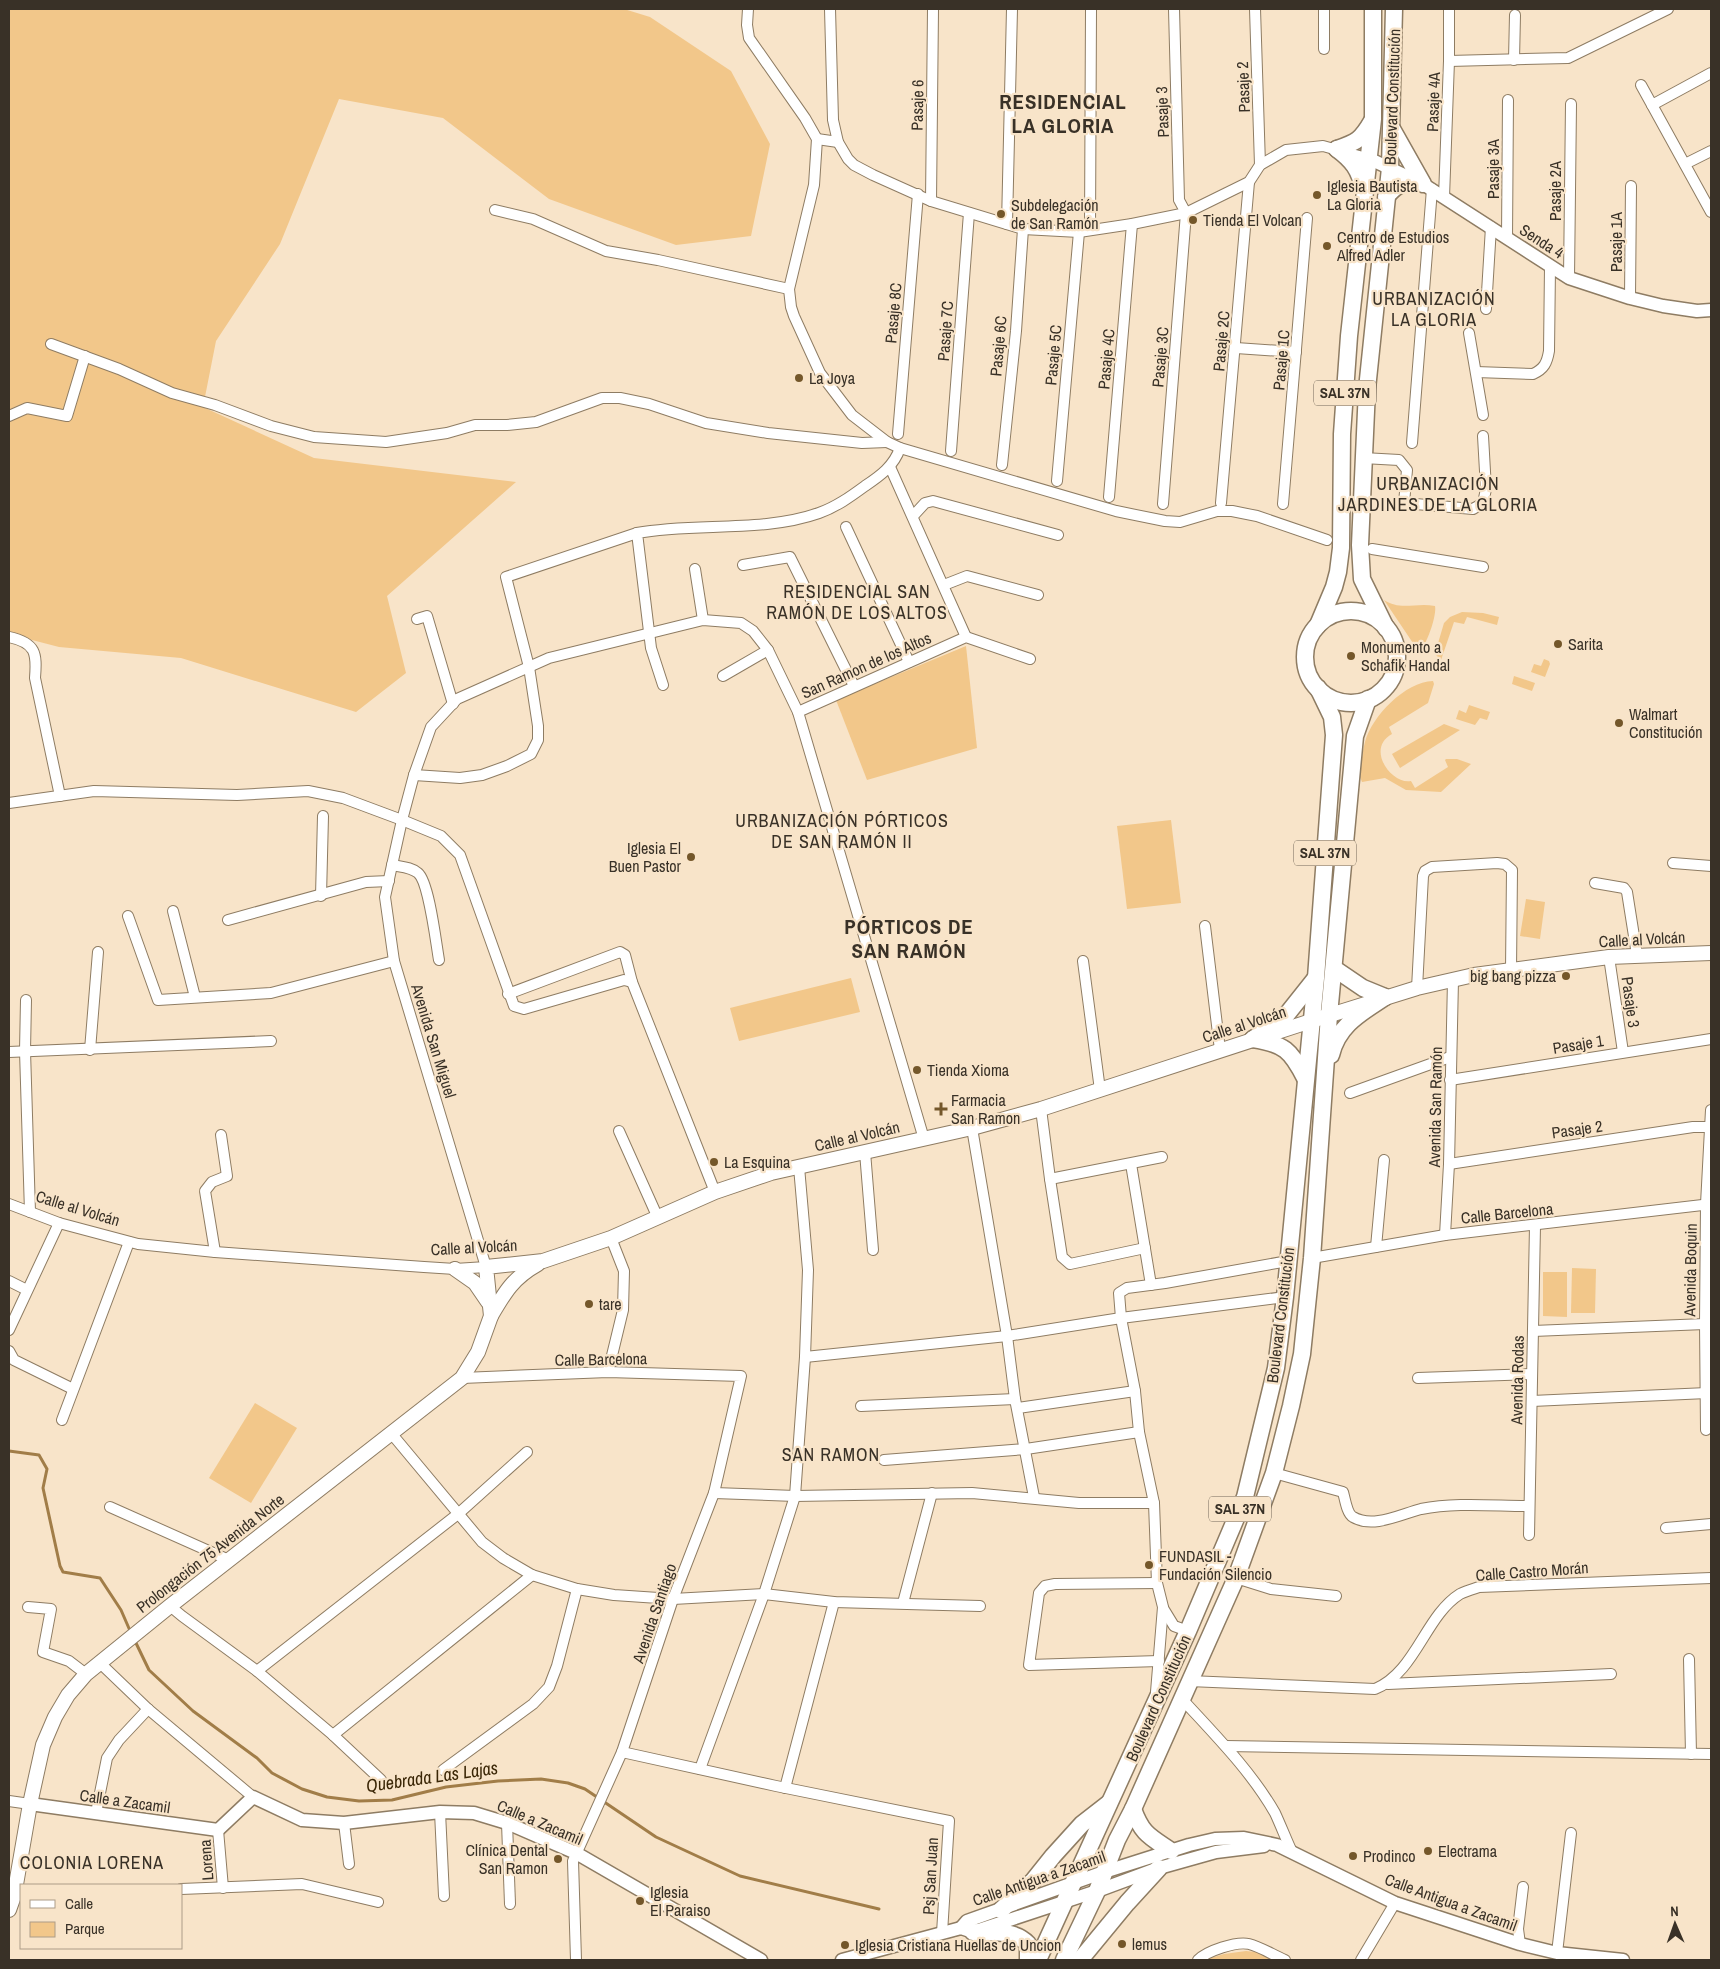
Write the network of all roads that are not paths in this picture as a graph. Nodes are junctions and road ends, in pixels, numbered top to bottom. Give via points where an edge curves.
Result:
1 (748, 9) edge
2 (830, 9) edge
3 (933, 9) edge
4 (1012, 9) edge
5 (1091, 9) edge
6 (1174, 9) edge
7 (1255, 9) edge
8 (1324, 9) edge
9 (1373, 9) edge
10 (1394, 9) edge
11 (1449, 9) edge
12 (1668, 9) edge
13 (1516, 15) dead end
14 (1324, 49) dead end
15 (1514, 60) junction
16 (1449, 61) junction
17 (1711, 73) edge
18 (1640, 85) dead end
19 (1508, 100) dead end
20 (1571, 104) dead end
21 (1652, 105) junction
22 (1373, 119) junction
23 (1392, 129) junction
24 (817, 139) junction
25 (838, 142) junction
26 (1337, 149) junction
27 (1711, 150) edge
28 (1370, 159) junction
29 (1685, 164) junction
30 (1260, 165) junction
31 (1390, 168) junction
32 (1249, 182) junction
33 (1424, 185) junction
34 (1631, 186) dead end
35 (918, 194) junction
36 (1364, 196) junction
37 (1444, 197) junction
38 (1386, 198) junction
39 (932, 201) junction
40 (495, 210) dead end
41 (1711, 212) edge
42 (969, 213) junction
43 (1186, 213) junction
44 (1308, 218) dead end
45 (1008, 224) junction
46 (1132, 224) junction
47 (1491, 227) junction
48 (1023, 229) junction
49 (1084, 230) junction
50 (1507, 238) junction
51 (1550, 267) junction
52 (1569, 278) junction
53 (789, 289) junction
54 (1630, 298) junction
55 (1486, 309) dead end
56 (1711, 310) edge
57 (1469, 333) dead end
58 (51, 344) dead end
59 (1236, 348) junction
60 (1296, 352) junction
61 (85, 356) junction
62 (1476, 372) junction
63 (1482, 414) dead end
64 (9, 416) edge
65 (898, 434) dead end
66 (1483, 436) dead end
67 (887, 442) junction
68 (1412, 443) dead end
69 (900, 448) junction
70 (951, 451) dead end
71 (1363, 458) junction
72 (1002, 465) dead end
73 (890, 467) junction
74 (1057, 481) dead end
75 (1109, 497) dead end
76 (1221, 503) dead end
77 (1163, 504) dead end
78 (1284, 504) dead end
79 (913, 516) junction
80 (846, 527) dead end
81 (637, 534) junction
82 (1058, 535) dead end
83 (1327, 540) dead end
84 (1372, 549) dead end
85 (743, 566) dead end
86 (1483, 567) dead end
87 (695, 569) dead end
88 (944, 586) junction
89 (1038, 594) dead end
90 (418, 619) dead end
91 (704, 620) junction
92 (1318, 625) junction
93 (1386, 628) junction
94 (649, 632) junction
95 (9, 637) edge
96 (966, 637) junction
97 (768, 650) junction
98 (1030, 659) dead end
99 (909, 662) junction
100 (529, 667) junction
101 (723, 676) dead end
102 (663, 685) dead end
103 (854, 686) junction
104 (1318, 688) junction
105 (1368, 699) junction
106 (453, 704) junction
107 (798, 712) junction
108 (414, 775) junction
109 (60, 796) junction
110 (9, 803) edge
111 (323, 816) dead end
112 (402, 820) junction
113 (1673, 863) dead end
114 (392, 865) junction
115 (1711, 866) edge
116 (389, 881) junction
117 (1595, 883) dead end
118 (321, 896) junction
119 (173, 911) dead end
120 (128, 916) dead end
121 (228, 920) dead end
122 (1205, 926) dead end
123 (98, 952) dead end
124 (1711, 952) edge
125 (1637, 955) junction
126 (1609, 957) junction
127 (439, 960) dead end
128 (1083, 961) dead end
129 (394, 962) junction
130 (1335, 969) junction
131 (1511, 970) junction
132 (1316, 978) junction
133 (1453, 980) junction
134 (632, 982) junction
135 (1417, 988) junction
136 (508, 994) junction
137 (195, 997) junction
138 (1385, 998) junction
139 (26, 1000) dead end
140 (1329, 1015) junction
141 (1311, 1021) junction
142 (1711, 1039) edge
143 (1253, 1040) junction
144 (271, 1041) dead end
145 (90, 1050) junction
146 (1220, 1050) junction
147 (25, 1051) junction
148 (9, 1052) edge
149 (1623, 1052) junction
150 (1450, 1057) junction
151 (1325, 1076) junction
152 (1305, 1078) junction
153 (1450, 1080) junction
154 (1100, 1090) junction
155 (1350, 1093) dead end
156 (1041, 1109) junction
157 (1711, 1110) edge
158 (972, 1128) junction
159 (619, 1131) dead end
160 (1710, 1132) edge
161 (221, 1135) dead end
162 (924, 1139) junction
163 (865, 1152) junction
164 (1162, 1157) dead end
165 (1384, 1160) dead end
166 (1130, 1164) junction
167 (1449, 1164) junction
168 (800, 1167) junction
169 (1050, 1178) junction
170 (715, 1192) junction
171 (9, 1204) edge
172 (1709, 1204) edge
173 (30, 1212) junction
174 (658, 1218) junction
175 (59, 1223) junction
176 (1535, 1226) junction
177 (1445, 1235) junction
178 (611, 1238) junction
179 (129, 1242) junction
180 (1376, 1247) junction
181 (1145, 1248) junction
182 (872, 1250) dead end
183 (215, 1252) junction
184 (1312, 1258) junction
185 (543, 1261) junction
186 (1288, 1261) junction
187 (486, 1267) junction
188 (455, 1269) junction
189 (9, 1281) edge
190 (1151, 1285) junction
191 (27, 1290) junction
192 (1285, 1298) junction
193 (490, 1310) junction
194 (1121, 1318) junction
195 (1705, 1324) junction
196 (9, 1330) edge
197 (1533, 1332) junction
198 (1007, 1336) junction
199 (9, 1351) edge
200 (805, 1357) junction
201 (608, 1372) junction
202 (1532, 1374) junction
203 (741, 1376) joint
204 (462, 1378) junction
205 (1418, 1378) dead end
206 (74, 1389) junction
207 (1136, 1392) junction
208 (1707, 1393) junction
209 (1532, 1401) junction
210 (1017, 1403) junction
211 (861, 1406) dead end
212 (62, 1420) dead end
213 (1706, 1430) dead end
214 (1139, 1432) junction
215 (391, 1433) junction
216 (1026, 1449) junction
217 (527, 1452) dead end
218 (884, 1460) dead end
219 (1274, 1473) junction
220 (714, 1492) junction
221 (932, 1493) junction
222 (795, 1496) junction
223 (1034, 1497) junction
224 (1154, 1503) junction
225 (1530, 1506) junction
226 (110, 1507) dead end
227 (458, 1514) junction
228 (1711, 1524) edge
229 (1666, 1528) dead end
230 (1529, 1535) dead end
231 (229, 1560) junction
232 (532, 1575) junction
233 (1236, 1578) junction
234 (1711, 1578) edge
235 (1157, 1583) junction
236 (578, 1589) junction
237 (764, 1594) junction
238 (1336, 1596) dead end
239 (673, 1599) junction
240 (834, 1602) junction
241 (903, 1603) junction
242 (170, 1606) junction
243 (980, 1606) dead end
244 (28, 1607) dead end
245 (1163, 1608) junction
246 (1188, 1631) junction
247 (1689, 1659) dead end
248 (1159, 1661) junction
249 (100, 1662) junction
250 (257, 1672) junction
251 (86, 1674) junction
252 (1611, 1674) dead end
253 (1189, 1681) junction
254 (1388, 1684) junction
255 (1182, 1700) junction
256 (1156, 1701) junction
257 (148, 1709) junction
258 (333, 1735) junction
259 (1226, 1746) junction
260 (622, 1752) junction
261 (1692, 1754) junction
262 (1711, 1754) edge
263 (443, 1770) dead end
264 (700, 1770) junction
265 (381, 1780) dead end
266 (785, 1788) junction
267 (253, 1797) junction
268 (1113, 1800) junction
269 (9, 1801) edge
270 (30, 1804) junction
271 (1133, 1809) junction
272 (440, 1812) junction
273 (96, 1813) junction
274 (344, 1823) junction
275 (507, 1823) junction
276 (218, 1830) junction
277 (1571, 1833) dead end
278 (1277, 1845) junction
279 (1171, 1851) junction
280 (1292, 1852) junction
281 (576, 1854) junction
282 (348, 1864) dead end
283 (1159, 1868) junction
284 (1104, 1872) junction
285 (1072, 1883) junction
286 (1523, 1887) dead end
287 (223, 1888) junction
288 (182, 1889) edge
289 (1098, 1891) junction
290 (444, 1896) dead end
291 (378, 1902) dead end
292 (1065, 1902) junction
293 (1395, 1903) junction
294 (510, 1904) dead end
295 (9, 1910) edge
296 (1001, 1910) junction
297 (967, 1930) junction
298 (1103, 1932) junction
299 (942, 1933) junction
300 (1520, 1944) junction
301 (1557, 1953) junction
302 (576, 1958) edge
303 (760, 1960) edge
304 (842, 1960) edge
305 (1028, 1960) edge
306 (1038, 1960) edge
307 (1064, 1960) edge
308 (1080, 1960) edge
309 (1091, 1960) edge
310 (1198, 1960) edge
311 (1285, 1960) edge
312 (1361, 1960) edge
313 (1623, 1960) edge

1 - 24 street via 749,38
2 - 25 street via 833,120
3 - 39 street, Pasaje 6
4 - 45 street
5 - 49 street, Pasaje 5C
6 - 43 street, Pasaje 3 via 1179,200
7 - 30 street, Pasaje 2
8 - 14 street
9 - 22 highway, Boulevard Constitución / SAL 37N
10 - 23 highway, Boulevard Constitución / SAL 37N
11 - 16 street, Pasaje 4A
12 - 15 street via 1568,58
13 - 15 street
15 - 16 street
16 - 37 street, Pasaje 4A
17 - 21 street
18 - 21 street
19 - 50 street, Pasaje 3A
20 - 52 street, Pasaje 2A
21 - 29 street
22 - 26 highway via 1363,138
22 - 28 highway, Boulevard Constitución / SAL 37N
23 - 31 highway, Boulevard Constitución / SAL 37N
23 - 33 highway
24 - 25 street
24 - 53 street via 814,185
25 - 35 street via 854,165
26 - 28 street
26 - 30 street via 1322,146 1286,150
26 - 36 highway via 1357,168
27 - 29 street
28 - 31 street, Senda 4
28 - 36 highway, Boulevard Constitución / SAL 37N
29 - 41 street
30 - 32 street
31 - 33 street, Senda 4
31 - 38 highway, Boulevard Constitución / SAL 37N
32 - 43 street
32 - 59 street, Pasaje 2C
33 - 37 street, Senda 4
33 - 38 highway via 1406,182 1394,188
33 - 68 street
34 - 54 street, Pasaje 1A
35 - 39 street
35 - 65 street, Pasaje 8C
36 - 92 highway, Boulevard Constitución / SAL 37N via 1342,434 1341,548 1334,588
37 - 47 street, Senda 4
38 - 71 highway, Boulevard Constitución / SAL 37N
39 - 42 street
40 - 53 street via 534,219 606,251
42 - 45 street
42 - 70 street, Pasaje 7C
43 - 46 street
43 - 77 street, Pasaje 3C
44 - 60 street, Pasaje 1C
45 - 48 street
46 - 49 street
46 - 75 street, Pasaje 4C
47 - 50 street, Senda 4
47 - 55 street
48 - 49 street
48 - 72 street, Pasaje 6C
49 - 74 street, Pasaje 5C
50 - 51 street, Senda 4
51 - 52 street, Senda 4
51 - 62 street via 1546,363 1533,374
52 - 54 street, Senda 4
53 - 67 street via 794,316 820,373 852,415
54 - 56 street, Senda 4 via 1697,311
57 - 62 street
58 - 61 street
59 - 60 street
59 - 76 street, Pasaje 2C
60 - 78 street, Pasaje 1C
61 - 64 street via 68,416 27,408
61 - 67 street via 172,393 314,437 386,442 475,424 536,422 602,398 620,398 706,423 853,442
62 - 63 street
66 - 71 street via 1486,489 1483,503 1473,509 1404,503 1407,470 1399,460
67 - 69 street
69 - 73 street
69 - 83 street via 1116,511 1180,522 1217,511 1232,511 1257,516
71 - 93 highway, Boulevard Constitución / SAL 37N via 1362,579
73 - 79 street
73 - 81 street via 841,502 809,516
79 - 82 street via 925,503 933,501
79 - 88 street
80 - 99 street
81 - 94 street
81 - 100 street via 506,577
84 - 86 street
85 - 103 street via 790,557
87 - 91 street
88 - 89 street via 967,576
88 - 96 street
90 - 106 street via 427,616
91 - 94 street, Avenida San Miguel
91 - 97 street, Avenida San Miguel via 741,623 753,631
92 - 93 highway via 1330,616 1350,611 1370,615
92 - 104 highway, SAL 37N via 1308,642 1305,657 1310,676
93 - 105 highway, SAL 37N via 1395,646 1395,669 1384,688
94 - 100 street, Avenida San Miguel via 550,658
94 - 102 street
95 - 109 street via 23,640 34,650 35,678
96 - 98 street
96 - 99 street, San Ramon de los Altos
97 - 101 street
97 - 107 street, Avenida San Miguel
99 - 103 street, San Ramon de los Altos
100 - 106 street, Avenida San Miguel
100 - 108 street via 538,726 538,740 531,754 507,766 460,778
103 - 107 street, San Ramon de los Altos
104 - 105 highway via 1341,701
104 - 132 highway, Boulevard Constitución / SAL 37N via 1332,717 1334,735
105 - 130 highway, Boulevard Constitución / SAL 37N via 1355,736
106 - 108 street, Avenida San Miguel via 431,727
107 - 162 street, Avenida San Miguel
108 - 112 street, Avenida San Miguel
109 - 110 street
109 - 112 street via 94,791 237,795 308,791 343,798
111 - 118 street
112 - 114 street, Avenida San Miguel
112 - 136 street via 441,836 460,855
113 - 115 street
114 - 116 street, Avenida San Miguel
114 - 127 street via 420,874 426,886
116 - 118 street via 366,882
116 - 129 street, Avenida San Miguel via 385,897
117 - 125 street via 1624,888
118 - 121 street
119 - 137 street
120 - 137 street via 158,1000
122 - 146 street
123 - 145 street
124 - 125 main road, Calle al Volcán
125 - 126 main road, Calle al Volcán
126 - 131 main road, Calle al Volcán
126 - 149 street, Pasaje 3
128 - 154 street
129 - 137 street via 271,993
129 - 187 street, Avenida San Miguel
130 - 138 highway
130 - 140 highway, Boulevard Constitución / SAL 37N
131 - 133 main road, Calle al Volcán
131 - 135 street via 1512,870 1497,863 1432,867 1423,876
132 - 141 highway, Boulevard Constitución / SAL 37N
132 - 143 highway via 1284,1018
133 - 135 main road, Calle al Volcán
133 - 150 street, Avenida San Ramón
134 - 136 street via 624,980 524,1009 514,1006
134 - 136 street via 625,955 620,952
134 - 170 street
135 - 138 main road, Calle al Volcán
138 - 140 main road, Calle al Volcán
138 - 151 highway via 1352,1019 1340,1032
139 - 147 street
140 - 141 main road, Calle al Volcán
140 - 151 highway, Boulevard Constitución / SAL 37N
141 - 143 main road, Calle al Volcán
141 - 152 highway, Boulevard Constitución / SAL 37N
142 - 149 street, Pasaje 1
143 - 146 main road, Calle al Volcán
143 - 152 highway via 1273,1042 1285,1049 1296,1060
144 - 145 street
145 - 147 street
146 - 154 main road, Calle al Volcán
147 - 148 street
147 - 173 street
149 - 153 street, Pasaje 1
150 - 153 street, Avenida San Ramón
150 - 155 street
151 - 184 highway, Boulevard Constitución / SAL 37N
152 - 186 highway, Boulevard Constitución / SAL 37N
153 - 167 street, Avenida San Ramón
154 - 156 main road, Calle al Volcán
156 - 158 main road, Calle al Volcán
156 - 169 street
157 - 160 street, Avenida Boquin
158 - 162 main road, Calle al Volcán
158 - 198 street
159 - 174 street
160 - 167 street, Pasaje 2 via 1693,1127
160 - 172 street, Avenida Boquin
161 - 183 street via 227,1176 212,1182 205,1191
162 - 163 main road, Calle al Volcán
163 - 168 main road, Calle al Volcán
163 - 182 street
164 - 166 street
165 - 180 street
166 - 169 street
166 - 181 street
167 - 177 street, Avenida San Ramón
168 - 170 main road, Calle al Volcán
168 - 200 street via 808,1270
169 - 181 street via 1065,1262 1070,1264
170 - 174 main road, Calle al Volcán
171 - 173 street, Calle al Volcán
172 - 176 street, Calle Barcelona
172 - 195 street, Avenida Boquin
173 - 175 street, Calle al Volcán
174 - 178 main road, Calle al Volcán
175 - 179 street, Calle al Volcán
175 - 191 street
176 - 177 street, Calle Barcelona
176 - 197 street, Avenida Rodas
177 - 180 street, Calle Barcelona
178 - 185 main road, Calle al Volcán
178 - 201 street via 624,1271 623,1310
179 - 183 street, Calle al Volcán
179 - 206 street
180 - 184 street, Calle Barcelona
181 - 190 street
183 - 188 street, Calle al Volcán
184 - 219 highway, Boulevard Constitución / SAL 37N via 1302,1354
185 - 187 main road, Calle al Volcán
185 - 193 main road via 514,1280
186 - 190 street
186 - 192 highway, Boulevard Constitución / SAL 37N
187 - 188 street, Calle al Volcán
187 - 193 main road, Prolongación 75 Avenida Norte
188 - 193 main road via 475,1283
189 - 191 street
190 - 194 street via 1120,1290
191 - 196 street
192 - 194 street
192 - 246 highway, Boulevard Constitución / SAL 37N via 1276,1368 1245,1497
193 - 204 main road, Prolongación 75 Avenida Norte via 478,1352
194 - 198 street
194 - 207 street
195 - 197 street
195 - 208 street, Avenida Boquin
197 - 202 street, Avenida Rodas
198 - 200 street
198 - 210 street
199 - 206 street via 14,1360
200 - 222 street
201 - 203 street, Calle Barcelona
201 - 204 street, Calle Barcelona
202 - 205 street
202 - 209 street, Avenida Rodas
203 - 220 street, Avenida Santiago
204 - 215 main road, Prolongación 75 Avenida Norte
206 - 212 street
207 - 210 street
207 - 214 street
208 - 209 street
208 - 213 street, Avenida Boquin
209 - 225 street, Avenida Rodas
210 - 211 street
210 - 216 street
214 - 216 street
214 - 224 street
215 - 227 street
215 - 231 main road, Prolongación 75 Avenida Norte
216 - 218 street
216 - 223 street
217 - 227 street
219 - 225 street via 1343,1492 1349,1514 1365,1521 1439,1506
219 - 233 highway, Boulevard Constitución / SAL 37N
220 - 222 street
220 - 239 street, Avenida Santiago
221 - 222 street
221 - 223 street
221 - 241 street
222 - 237 street
223 - 224 street via 1079,1503
224 - 235 street
225 - 230 street, Avenida Rodas
226 - 231 street
227 - 232 street via 482,1542
227 - 250 street
228 - 229 street
231 - 242 main road, Prolongación 75 Avenida Norte
232 - 236 street
232 - 258 street
233 - 238 street via 1270,1589
233 - 253 highway, Boulevard Constitución / SAL 37N
234 - 254 street, Calle Castro Morán via 1479,1587 1460,1594 1444,1610 1401,1671
235 - 245 street
235 - 248 street via 1045,1586 1039,1593 1030,1665
236 - 239 street
236 - 263 street via 549,1687 533,1704
237 - 239 street
237 - 240 street
237 - 264 street
239 - 260 street, Avenida Santiago
240 - 241 street
240 - 266 street
241 - 243 street
242 - 249 main road, Prolongación 75 Avenida Norte
242 - 250 street
244 - 251 street via 51,1609 43,1652 68,1661
245 - 246 street via 1174,1626
245 - 248 street
246 - 256 highway, Boulevard Constitución / SAL 37N
247 - 261 street
248 - 256 street
249 - 251 main road, Prolongación 75 Avenida Norte
249 - 257 street
250 - 258 street
251 - 270 main road, Prolongación 75 Avenida Norte via 55,1716 43,1745
252 - 254 street
253 - 254 street via 1354,1689 1375,1689
253 - 255 highway, Boulevard Constitución / SAL 37N
255 - 259 street
255 - 271 highway, Boulevard Constitución / SAL 37N
256 - 268 highway, Boulevard Constitución / SAL 37N
257 - 267 street
257 - 273 street via 119,1740 108,1758
258 - 265 street
259 - 261 street
259 - 280 street via 1275,1814
260 - 264 street
260 - 281 street, Avenida Santiago
261 - 262 street
264 - 266 street
266 - 299 street, Psj San Juan via 949,1821
267 - 274 street, Calle a Zacamil via 302,1820
267 - 276 street
268 - 285 highway, Boulevard Constitución / SAL 37N
268 - 296 highway via 1082,1824 1033,1881
269 - 270 street
270 - 273 street, Calle a Zacamil
270 - 295 main road, Prolongación 75 Avenida Norte
271 - 279 highway via 1146,1834
271 - 284 highway, Boulevard Constitución / SAL 37N
272 - 274 street, Calle a Zacamil
272 - 275 street, Calle a Zacamil via 474,1813
272 - 290 street
273 - 276 street, Calle a Zacamil
274 - 282 street
275 - 281 street, Calle a Zacamil
275 - 294 street
276 - 287 street, Lorena
277 - 301 street
278 - 279 street, Calle Antigua a Zacamil via 1244,1838 1215,1838
278 - 280 street, Calle Antigua a Zacamil
278 - 283 street, Calle Antigua a Zacamil via 1216,1852
279 - 284 street, Calle Antigua a Zacamil
280 - 293 street, Calle Antigua a Zacamil
281 - 302 street, Avenida Santiago via 573,1861
281 - 303 street, Calle a Zacamil
283 - 289 street, Calle Antigua a Zacamil
283 - 298 highway
284 - 285 street, Calle Antigua a Zacamil
284 - 289 highway, Boulevard Constitución
285 - 292 highway, Boulevard Constitución / SAL 37N
285 - 296 street, Calle Antigua a Zacamil
286 - 300 street via 1518,1929
287 - 288 street
287 - 291 street via 302,1884
289 - 292 street, Calle Antigua a Zacamil
289 - 307 highway, Boulevard Constitución
292 - 297 street, Calle Antigua a Zacamil
292 - 306 highway, Boulevard Constitución / SAL 37N
293 - 300 street, Calle Antigua a Zacamil
293 - 312 street
296 - 297 street, Calle Antigua a Zacamil via 966,1921
297 - 299 street, Calle Antigua a Zacamil
297 - 305 highway via 1022,1937 1028,1944
298 - 308 highway
298 - 309 street
299 - 304 street, Calle Antigua a Zacamil
300 - 301 street, Calle Antigua a Zacamil
301 - 313 street, Calle Antigua a Zacamil
310 - 311 street via 1220,1948 1248,1944

